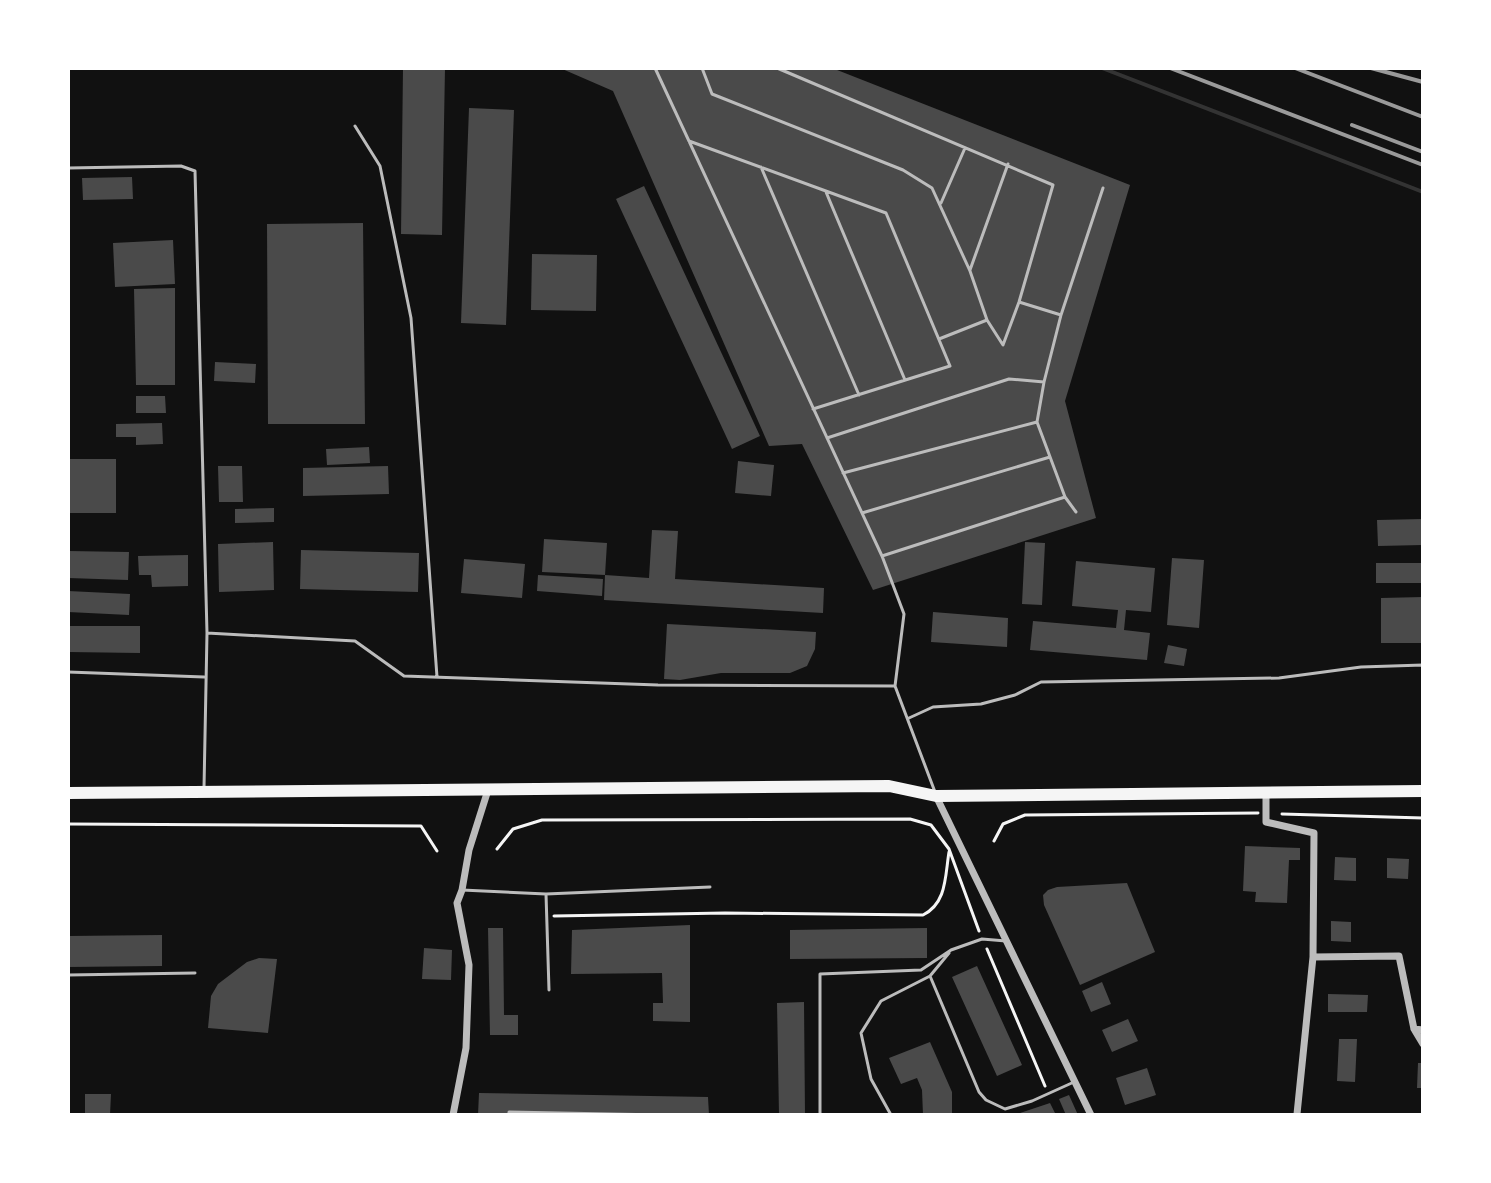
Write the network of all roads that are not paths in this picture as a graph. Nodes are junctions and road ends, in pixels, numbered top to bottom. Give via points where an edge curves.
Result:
1 (655, 68) edge
2 (702, 68) edge
3 (777, 68) edge
4 (355, 126) dead end
5 (689, 141) junction
6 (965, 148) junction
7 (1008, 164) junction
8 (761, 167) junction
9 (68, 168) edge
10 (1103, 188) dead end
11 (825, 191) junction
12 (940, 205) junction
13 (970, 271) junction
14 (1019, 302) junction
15 (1061, 315) junction
16 (987, 320) junction
17 (939, 339) junction
18 (905, 380) junction
19 (1044, 382) junction
20 (859, 395) junction
21 (813, 409) junction
22 (1037, 422) junction
23 (827, 438) junction
24 (1050, 457) junction
25 (843, 473) junction
26 (1065, 497) junction
27 (1076, 512) dead end
28 (862, 513) junction
29 (882, 556) junction
30 (207, 633) junction
31 (68, 672) edge
32 (204, 677) junction
33 (437, 677) junction
34 (1423, 678) edge
35 (895, 686) junction
36 (909, 718) junction
37 (488, 790) junction
38 (204, 791) junction
39 (1423, 791) edge
40 (68, 793) edge
41 (1266, 794) junction
42 (936, 796) junction
43 (710, 887) dead end
44 (462, 890) junction
45 (546, 894) junction
46 (1006, 941) junction
47 (951, 950) junction
48 (1313, 957) junction
49 (195, 973) dead end
50 (68, 975) edge
51 (930, 976) junction
52 (549, 990) dead end
53 (1418, 1030) edge
54 (1423, 1044) edge
55 (1074, 1082) junction
56 (453, 1115) edge
57 (509, 1115) edge
58 (661, 1115) edge
59 (820, 1115) edge
60 (891, 1115) edge
61 (1091, 1115) edge
62 (1295, 1115) edge
63 (1305, 1115) edge

1 - 5 lane
2 - 12 lane via 712,94 903,170 932,188
3 - 6 lane
4 - 33 lane via 380,166 411,318
5 - 8 lane
5 - 21 lane
6 - 7 lane
6 - 12 lane
7 - 13 lane
7 - 14 lane via 1053,185
8 - 11 lane
8 - 20 lane
9 - 30 lane via 181,166 195,171
10 - 15 lane
11 - 17 lane via 886,213
11 - 18 lane
12 - 13 lane
13 - 16 lane
14 - 15 lane
14 - 16 lane via 1003,345
15 - 19 lane
16 - 17 lane
17 - 18 lane via 950,366
18 - 20 lane
19 - 22 lane
19 - 23 lane via 1009,379
20 - 21 lane
21 - 23 lane
22 - 24 lane
22 - 25 lane
23 - 25 lane
24 - 26 lane
24 - 28 lane
25 - 28 lane
26 - 27 lane
26 - 29 lane
28 - 29 lane
29 - 35 lane via 904,614
30 - 32 lane
30 - 33 lane via 355,641 404,676
31 - 32 lane
32 - 38 lane
33 - 35 lane
34 - 36 lane via 1423,665 1279,678 1041,682 1015,695 933,707
35 - 36 lane
36 - 42 lane
37 - 38 highway
37 - 42 highway via 889,786
37 - 44 street
38 - 40 highway
39 - 41 highway
41 - 42 highway
41 - 48 street via 1266,822 1314,833
42 - 46 street
43 - 45 lane
44 - 45 lane
44 - 56 street via 457,903 469,965 466,1034
45 - 52 lane
46 - 47 lane via 982,939
46 - 55 street
47 - 51 lane
47 - 59 lane via 921,970 820,974
48 - 53 street via 1399,956
48 - 62 street
49 - 50 lane
51 - 55 lane via 986,1100 1005,1109
51 - 60 lane via 881,1001 861,1033 871,1079
53 - 54 street
55 - 61 street
57 - 58 lane
62 - 63 street

